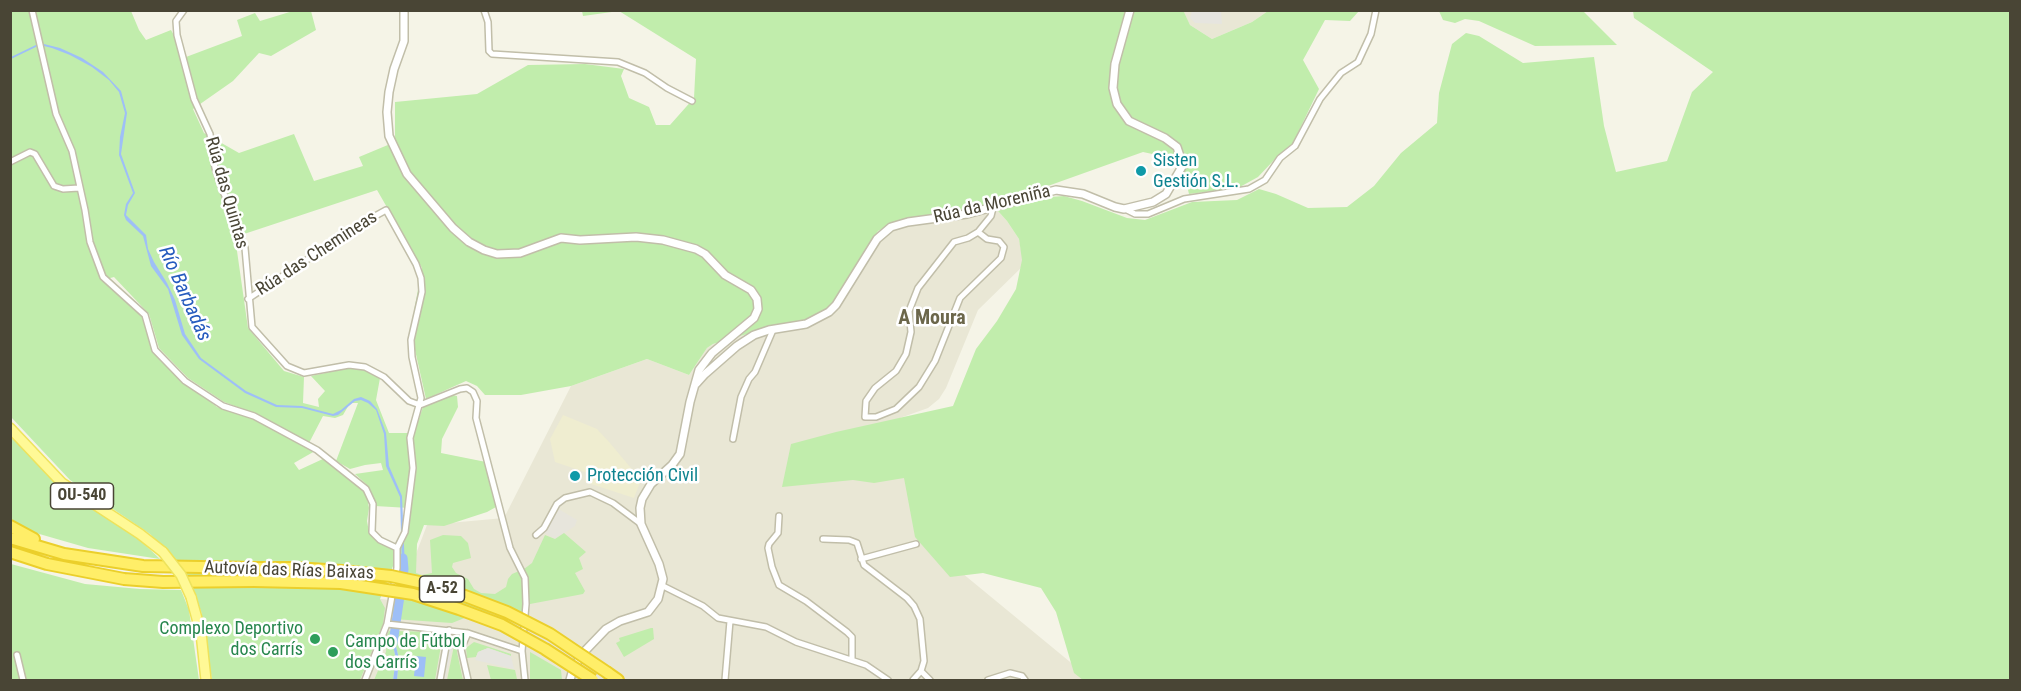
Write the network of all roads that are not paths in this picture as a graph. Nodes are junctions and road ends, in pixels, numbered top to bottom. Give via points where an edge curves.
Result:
1 (32, 10) edge
2 (184, 10) edge
3 (404, 10) edge
4 (484, 10) edge
5 (1130, 10) edge
6 (1376, 10) edge
7 (693, 101) dead end
8 (10, 162) edge
9 (79, 188) junction
10 (993, 208) junction
11 (1124, 208) junction
12 (978, 232) junction
13 (248, 299) junction
14 (773, 330) junction
15 (693, 388) junction
16 (420, 405) junction
17 (10, 428) edge
18 (733, 439) dead end
19 (627, 515) junction
20 (640, 515) junction
21 (779, 516) dead end
22 (641, 524) junction
23 (10, 526) edge
24 (536, 535) dead end
25 (10, 537) edge
26 (823, 539) dead end
27 (915, 544) dead end
28 (397, 548) junction
29 (10, 554) edge
30 (64, 554) junction
31 (861, 559) junction
32 (663, 586) junction
33 (730, 621) junction
34 (387, 624) junction
35 (449, 630) junction
36 (468, 633) junction
37 (522, 651) junction
38 (17, 655) dead end
39 (852, 660) junction
40 (921, 671) junction
41 (885, 680) edge
42 (928, 680) edge
43 (23, 681) edge
44 (206, 681) edge
45 (365, 681) edge
46 (440, 681) edge
47 (468, 681) edge
48 (525, 681) edge
49 (570, 681) edge
50 (593, 681) edge
51 (618, 681) edge
52 (725, 681) edge
53 (913, 681) edge
54 (988, 681) edge
55 (1025, 681) edge

1 - 9 street via 56,114 72,152
2 - 13 street, Rúa das Quintas via 176,21 177,35 194,99 210,134 215,168 244,248
3 - 15 street via 404,42 394,69 387,112 389,136 399,161 425,197 470,242 484,250 509,254 561,238 663,240 705,254 725,275 751,290 758,304 754,318 712,353 699,370
4 - 7 street via 492,54 618,63 645,73
5 - 11 street, Rúa da Moreniña via 1115,64 1113,88 1117,104 1129,121 1177,147 1183,165 1166,194 1153,202
6 - 11 street via 1371,34 1358,62 1341,74 1320,99 1295,146 1280,158 1265,180 1249,189 1184,199 1148,214 1135,214
8 - 9 street via 30,152 54,186
9 - 28 street via 90,242 103,276 145,315 155,350 185,381 223,406 254,416 317,450 366,489 373,504 372,532
10 - 11 street, Rúa da Moreniña via 1056,190 1083,194
10 - 12 street
10 - 14 street, Rúa da Moreniña via 891,227 877,238 829,312 806,324
12 - 12 street via 954,242 918,288 909,311 911,332 906,354 896,371 866,401 865,417 876,417 896,408 919,387 935,361 960,298 1001,258 1004,247 999,241
13 - 16 street, Rúa das Quintas via 252,327 287,366 304,373 349,365 365,367
13 - 16 street, Rúa das Chemineas via 386,210 421,278 422,292 411,340
14 - 15 street, Rúa da Moreniña via 754,335 737,346
14 - 18 street via 741,397
15 - 20 street via 680,454 646,491
16 - 28 street via 410,438 413,468 404,535
16 - 37 street via 467,388 477,401 476,418 510,548 525,578
17 - 44 main road, OU-540, bridge via 62,483 140,534 163,552 181,574 201,633
19 - 20 street
19 - 22 street
19 - 24 street via 601,496 580,493 557,504
20 - 22 street
21 - 39 street via 778,533 768,544 779,585 852,637
22 - 32 street via 659,564
23 - 30 highway
25 - 30 highway, Autovía das Rías Baixas / A-52
26 - 31 street via 857,543
27 - 31 street
28 - 34 street
29 - 50 highway, Autovía das Rías Baixas / A-52, bridge via 58,572 87,576 163,582 340,583 414,594 502,626
30 - 51 highway, Autovía das Rías Baixas / A-52, bridge via 143,566 295,568 419,582 507,612 550,634
31 - 40 street via 914,606 920,619 924,653
32 - 33 street
32 - 49 street via 648,612 620,621 593,642 573,669
33 - 39 street via 766,627 796,642
33 - 52 street
34 - 35 street
34 - 45 street
35 - 36 street
35 - 46 street
36 - 37 street
36 - 47 street via 461,649
37 - 48 street
38 - 43 street
39 - 41 street
40 - 42 street
40 - 53 street
54 - 55 street via 1010,673

